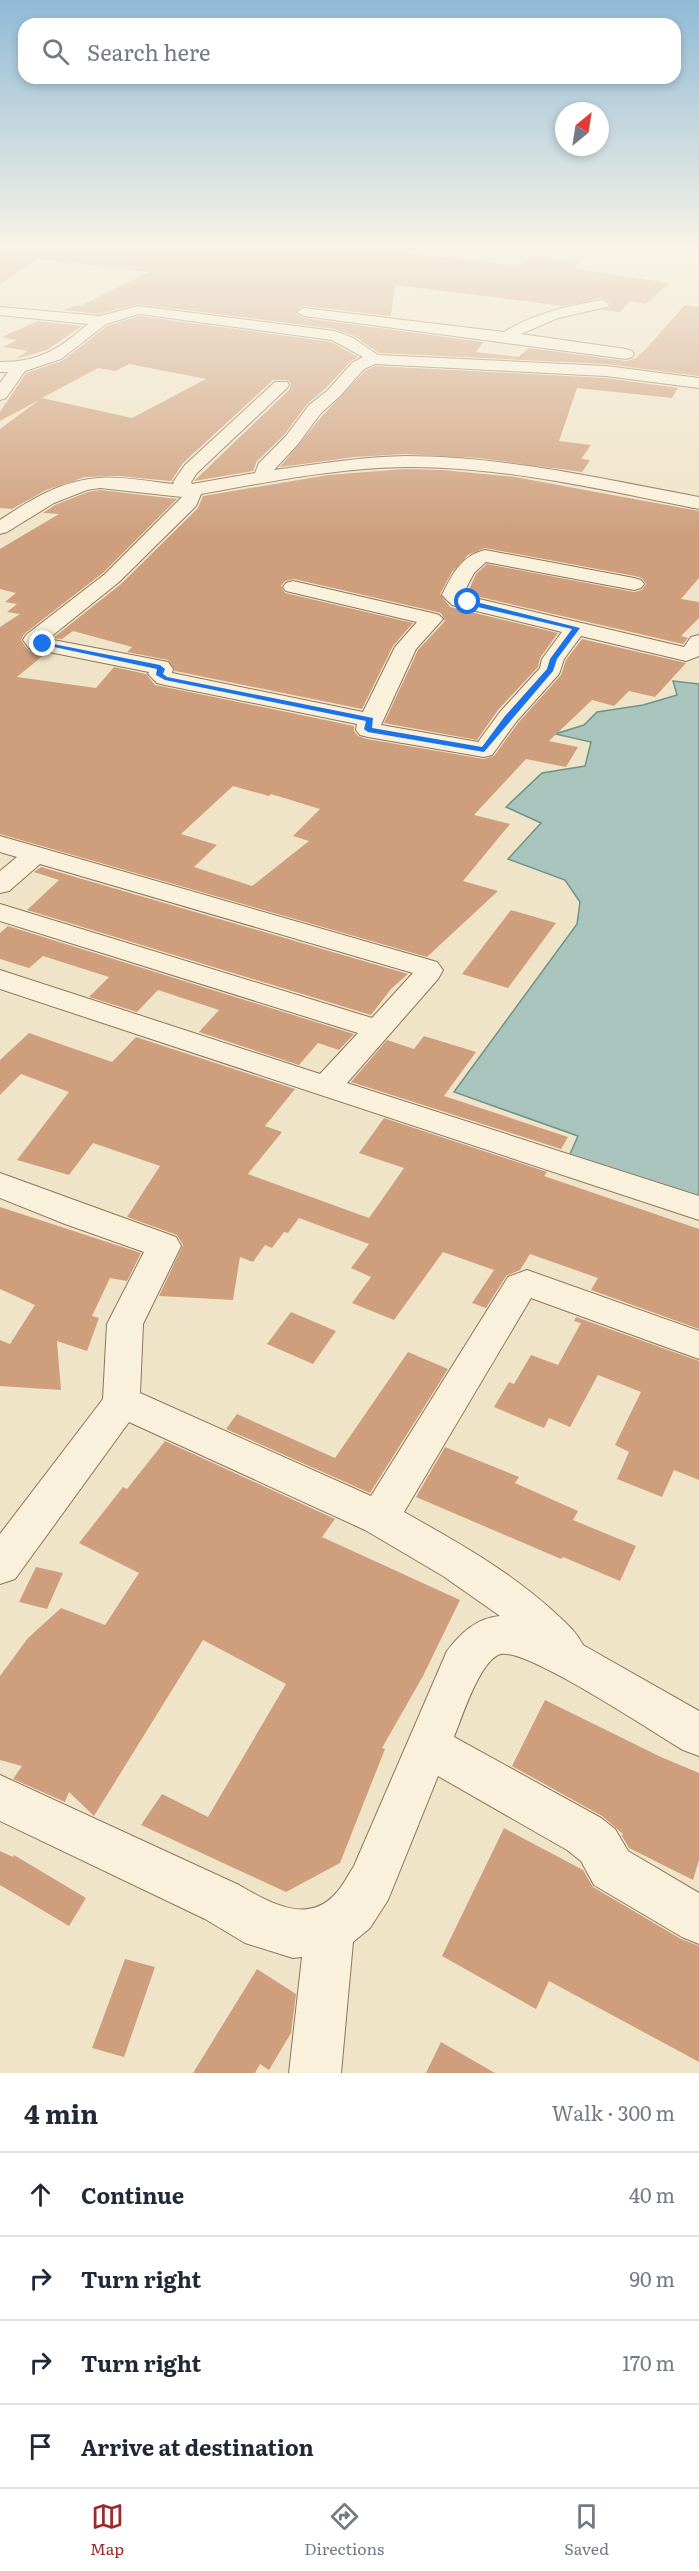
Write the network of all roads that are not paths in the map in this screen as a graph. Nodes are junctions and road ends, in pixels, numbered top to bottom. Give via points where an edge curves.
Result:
1 (74, 342) edge
2 (349, 342) edge
3 (541, 342) edge
4 (645, 356) dead end
5 (372, 359) junction
6 (0, 367) edge
7 (18, 369) junction
8 (699, 383) edge
9 (281, 385) dead end
10 (0, 395) edge
11 (269, 476) junction
12 (186, 491) junction
13 (699, 503) edge
14 (0, 528) edge
15 (634, 584) dead end
16 (293, 587) dead end
17 (576, 628) junction
18 (699, 642) edge
19 (370, 720) junction
20 (0, 844) edge
21 (36, 854) junction
22 (0, 885) edge
23 (0, 912) edge
24 (0, 979) edge
25 (376, 1029) junction
26 (327, 1087) junction
27 (0, 1185) edge
28 (699, 1208) edge
29 (699, 1345) edge
30 (122, 1402) junction
31 (379, 1518) junction
32 (0, 1566) edge
33 (584, 1667) junction
34 (699, 1735) edge
35 (429, 1746) junction
36 (0, 1797) edge
37 (699, 1920) edge
38 (330, 1929) junction
39 (315, 2073) edge

1 - 7 street via 40,365
2 - 5 street
3 - 4 street
5 - 8 street via 546,366
5 - 11 street via 358,366 315,409 292,440 265,466 264,474
6 - 7 street
7 - 10 street
9 - 12 street via 191,469 182,482
11 - 12 street
11 - 13 street via 369,463 423,462 556,475
12 - 14 street via 86,484 51,497
12 - 19 street via 192,495 189,502 112,578 34,640 160,667 161,677 174,681
15 - 17 street via 481,556 462,576 452,595 459,601
16 - 19 street via 432,619 406,647
17 - 18 street via 686,654
17 - 19 street via 553,659 551,669 485,749 367,729
20 - 21 street
21 - 22 street
21 - 25 street via 429,970
23 - 25 street
24 - 26 street
25 - 26 street
26 - 28 street
27 - 30 street via 164,1246 125,1324 126,1346 119,1384
29 - 31 street via 527,1282 520,1286
30 - 31 street
30 - 32 street
31 - 33 street via 458,1563 508,1598
33 - 34 street
33 - 35 street via 519,1636 496,1635 478,1645 462,1665
35 - 37 street via 584,1834 598,1845 611,1868
35 - 38 street via 371,1883 353,1911
36 - 38 street via 222,1902 262,1926 293,1934
38 - 39 street

